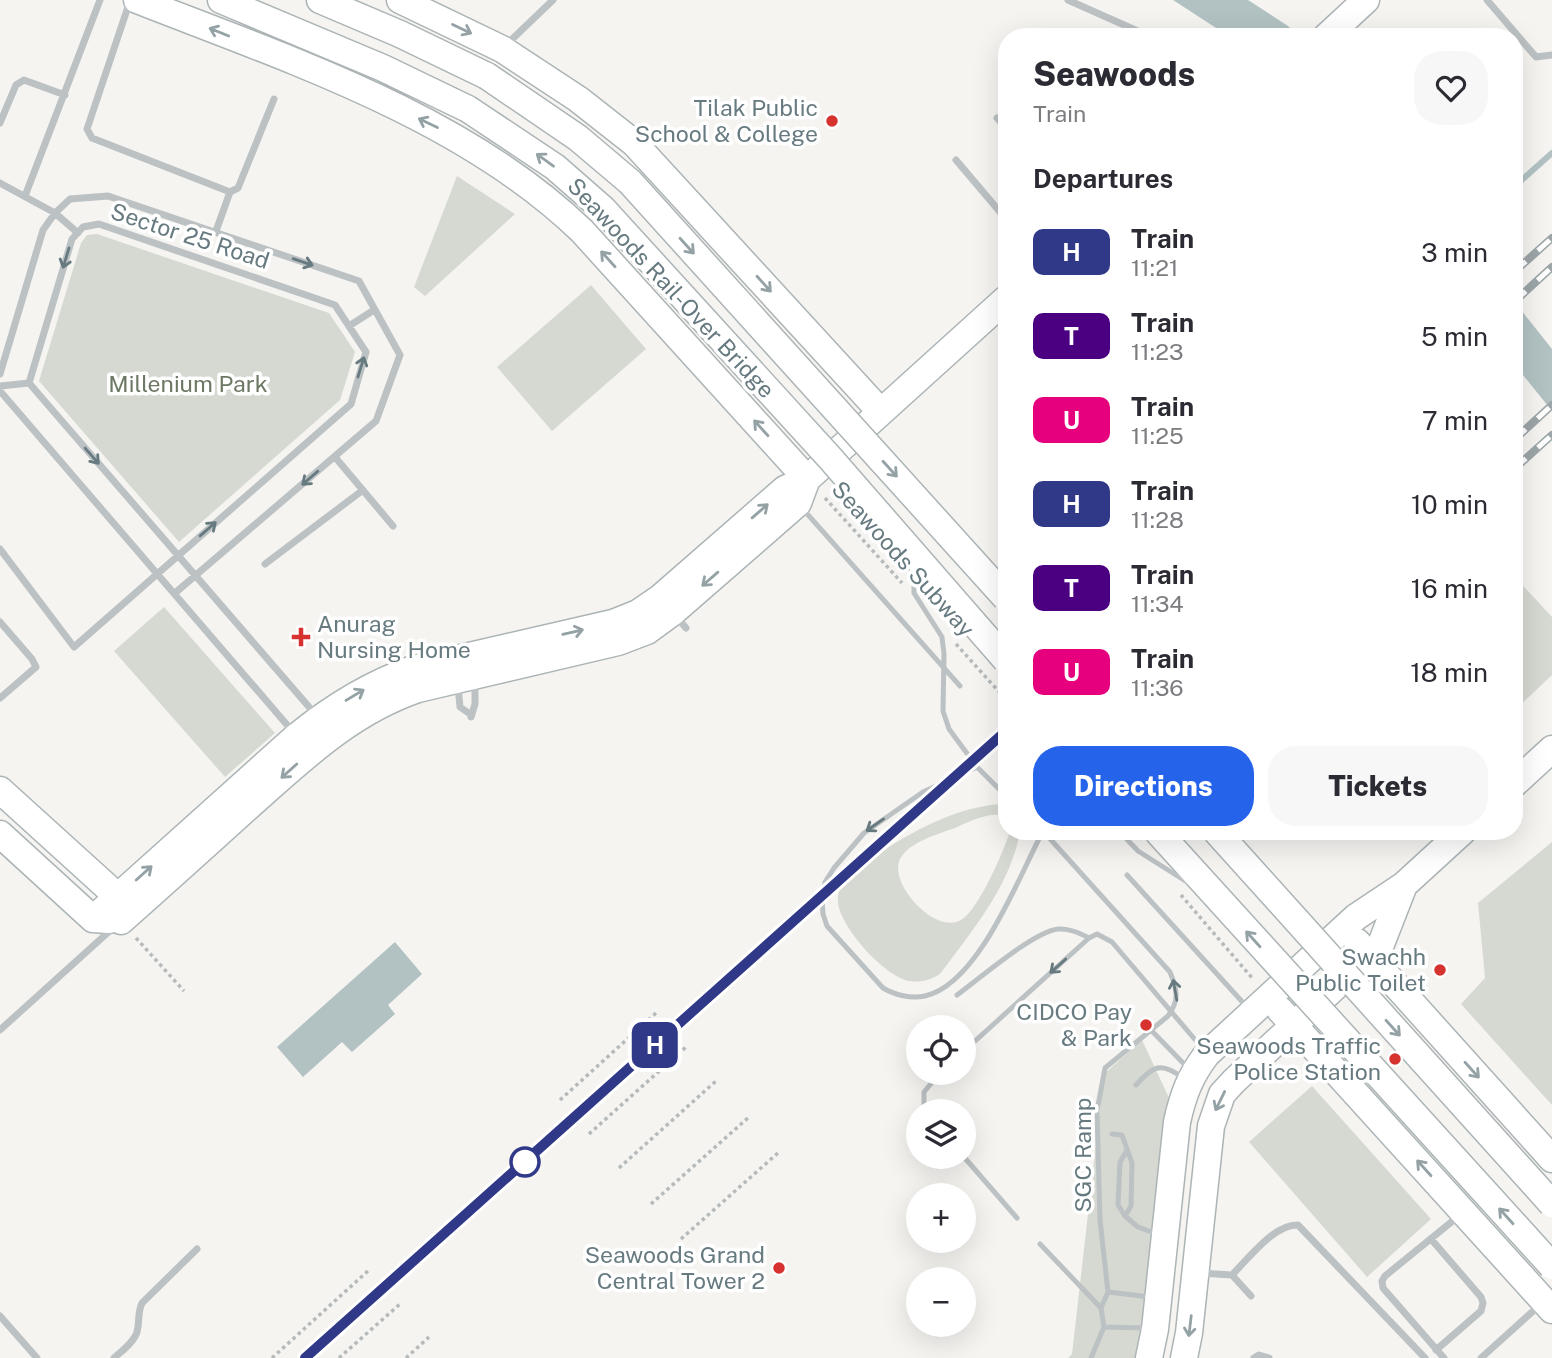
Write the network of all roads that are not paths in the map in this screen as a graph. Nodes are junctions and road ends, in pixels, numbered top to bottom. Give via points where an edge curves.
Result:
1 (100, 0) edge
2 (130, 0) edge
3 (137, 0) edge
4 (220, 0) edge
5 (320, 0) edge
6 (400, 0) edge
7 (553, 0) edge
8 (1069, 0) edge
9 (1366, 0) edge
10 (1488, 0) edge
11 (1131, 28) edge
12 (1336, 28) edge
13 (1512, 28) edge
14 (1523, 42) edge
15 (502, 49) junction
16 (1552, 55) edge
17 (65, 95) junction
18 (274, 99) dead end
19 (0, 123) edge
20 (956, 160) dead end
21 (0, 183) edge
22 (230, 192) junction
23 (25, 196) junction
24 (998, 210) edge
25 (55, 213) junction
26 (216, 232) junction
27 (78, 233) junction
28 (998, 306) edge
29 (374, 310) junction
30 (349, 326) junction
31 (0, 374) edge
32 (29, 383) junction
33 (0, 389) edge
34 (880, 411) junction
35 (335, 457) junction
36 (363, 490) junction
37 (802, 491) junction
38 (393, 526) dead end
39 (0, 550) edge
40 (178, 555) junction
41 (914, 555) junction
42 (265, 564) dead end
43 (157, 574) junction
44 (196, 576) junction
45 (998, 589) edge
46 (176, 593) junction
47 (0, 622) edge
48 (998, 651) edge
49 (466, 678) junction
50 (960, 686) dead end
51 (0, 698) edge
52 (313, 732) junction
53 (1552, 749) edge
54 (977, 767) junction
55 (1523, 776) edge
56 (998, 788) edge
57 (0, 790) edge
58 (0, 834) edge
59 (1039, 840) edge
60 (1051, 840) edge
61 (1128, 840) edge
62 (1165, 840) edge
63 (1224, 840) edge
64 (1453, 840) edge
65 (1127, 875) dead end
66 (1404, 885) junction
67 (1220, 903) junction
68 (119, 909) junction
69 (1344, 928) junction
70 (94, 931) junction
71 (1089, 938) junction
72 (1368, 955) junction
73 (957, 995) dead end
74 (1258, 997) junction
75 (1293, 1024) junction
76 (1146, 1025) dead end
77 (0, 1030) edge
78 (976, 1040) edge
79 (1197, 1070) junction
80 (1136, 1085) dead end
81 (1112, 1133) dead end
82 (1126, 1152) junction
83 (1552, 1159) edge
84 (974, 1169) edge
85 (1552, 1204) edge
86 (1463, 1212) junction
87 (1125, 1216) junction
88 (1017, 1218) dead end
89 (1165, 1236) junction
90 (1431, 1239) junction
91 (1040, 1244) dead end
92 (197, 1249) dead end
93 (1552, 1266) edge
94 (1195, 1273) junction
95 (1232, 1275) junction
96 (1108, 1292) junction
97 (1251, 1296) dead end
98 (1158, 1298) junction
99 (1548, 1305) edge
100 (1101, 1308) junction
101 (0, 1316) edge
102 (1104, 1326) junction
103 (1155, 1329) junction
104 (1436, 1350) junction
105 (37, 1358) edge
106 (114, 1358) edge
107 (1091, 1358) edge
108 (1149, 1358) edge
109 (1184, 1358) edge
110 (1254, 1358) edge
111 (1269, 1358) edge
112 (1425, 1358) edge
113 (1444, 1358) edge
114 (1482, 1358) edge

1 - 17 street
2 - 22 street via 88,129 92,138
37 -> 3 main road via 582,231 519,179 453,135 370,95
41 -> 4 main road, Seawoods Rail-Over Bridge, bridge via 603,209 555,167 468,109
5 -> 45 main road, Seawoods Rail-Over Bridge, bridge via 487,76 568,131 630,182
6 -> 15 main road
7 - 15 street
8 - 11 street
9 - 12 main road
10 - 13 street
14 - 16 street via 1536,57
15 -> 34 main road via 634,143
17 - 19 street via 24,80 16,85
17 - 23 street
18 - 22 street via 238,188
20 - 24 street
21 - 23 street
22 - 26 street
23 - 25 street
25 - 26 street, Sector 25 Road via 71,199 107,196
25 - 27 street
25 - 31 street via 43,230
26 -> 29 street, Sector 25 Road via 359,281
27 - 30 street, Sector 25 Road via 83,227 99,224 335,305
27 -> 32 street, Sector 25 Road via 72,239
28 - 34 main road
29 - 30 street
29 - 35 street, Sector 25 Road via 400,355 376,421
40 -> 30 street, Sector 25 Road via 351,404 366,352
32 - 33 street
32 -> 40 street
33 - 43 street
34 - 37 main road
35 - 36 street
35 -> 44 street, Sector 25 Road
36 - 38 street
36 - 42 street
37 -> 49 main road via 679,620 618,642
37 - 50 lane
52 -> 37 main road via 375,684 404,673 638,613 785,489
39 - 43 street, Sector 25 Road via 74,647
40 - 43 street, Sector 25 Road
40 - 44 street
41 - 48 main road, Seawoods Rail-Over Bridge, bridge
41 - 54 lane, bridge via 914,593 942,637 943,711 949,729
43 - 46 street
44 - 46 street, Sector 25 Road
44 - 52 street
46 - 52 street
47 - 51 street via 36,667
49 - 49 street via 475,704 471,715 460,707
49 - 52 main road via 392,698
52 - 68 main road
53 - 55 main road
54 - 56 lane, bridge
54 -> 59 lane, bridge via 923,792 864,833 825,882 827,926 883,988 909,997 926,996 956,978 993,932
57 - 68 main road
58 - 70 main road
96 -> 60 lane, SGC Ramp, bridge via 1100,1220 1097,1111 1105,1068 1168,1016 1177,995 1170,972
61 - 67 lane, bridge
62 - 67 main road, bridge
63 -> 85 main road, bridge
64 - 66 main road
65 - 74 lane
66 - 69 main road
66 - 72 main road via 1381,944
93 -> 67 main road, bridge
68 - 70 main road
69 - 72 main road
69 - 74 main road
70 - 77 street
71 - 73 lane via 1074,930 1057,929 1037,937
71 -> 78 lane
71 - 79 lane via 1097,934 1112,942
72 - 75 main road
72 -> 83 main road
74 - 75 main road
74 - 79 main road
86 -> 75 main road
75 -> 94 main road via 1222,1094 1214,1114
76 - 79 lane
79 - 80 lane via 1174,1071 1161,1066
79 - 89 main road via 1177,1122
81 - 82 lane via 1125,1138
82 - 87 lane via 1132,1163 1131,1206
82 - 87 lane via 1120,1162 1118,1205
84 - 88 lane
86 - 90 street
86 - 99 main road
87 - 89 lane via 1138,1227
89 - 98 main road
90 - 104 street via 1483,1303 1481,1311
90 - 104 street via 1382,1281 1383,1288
91 - 100 lane
92 - 106 street via 142,1303 134,1339
94 - 95 street
94 -> 109 main road
95 - 97 street
95 - 112 street via 1277,1230 1298,1225
96 - 98 lane
96 - 100 lane, SGC Ramp
98 - 103 main road
99 - 114 street
100 - 102 lane
101 - 105 street
102 - 103 lane
102 - 107 lane
103 - 108 main road
104 - 113 street
110 - 111 street

